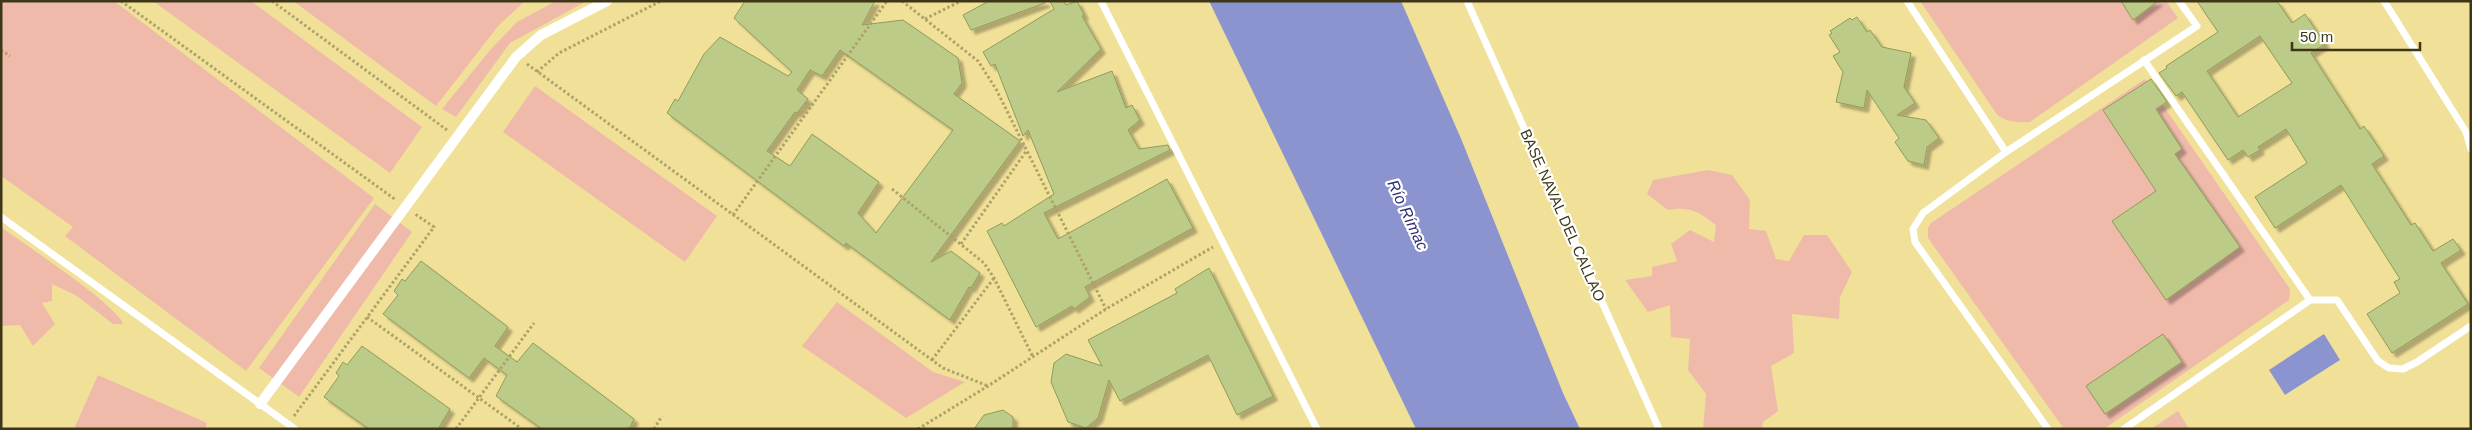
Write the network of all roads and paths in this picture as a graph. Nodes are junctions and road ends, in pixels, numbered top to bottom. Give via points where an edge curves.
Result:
1 (121, 1) edge
2 (272, 1) edge
3 (607, 1) edge
4 (661, 1) edge
5 (887, 1) edge
6 (902, 1) edge
7 (912, 1) edge
8 (961, 1) edge
9 (1101, 1) edge
10 (1467, 1) edge
11 (1907, 1) edge
12 (2180, 1) edge
13 (2384, 1) edge
14 (910, 7) junction
15 (925, 19) junction
16 (1, 50) edge
17 (10, 56) dead end
18 (516, 57) junction
19 (2144, 60) junction
20 (537, 72) junction
21 (457, 137) junction
22 (2471, 149) edge
23 (1027, 150) junction
24 (2006, 152) junction
25 (892, 189) dead end
26 (405, 207) junction
27 (733, 215) junction
28 (1, 217) edge
29 (1222, 242) junction
30 (961, 244) junction
31 (994, 278) junction
32 (2310, 300) junction
33 (1106, 309) junction
34 (367, 317) junction
35 (534, 323) dead end
36 (2471, 326) edge
37 (1033, 357) junction
38 (932, 360) junction
39 (988, 386) junction
40 (480, 397) junction
41 (260, 404) junction
42 (662, 416) dead end
43 (288, 424) junction
44 (295, 429) edge
45 (456, 429) edge
46 (522, 429) edge
47 (654, 429) edge
48 (918, 429) edge
49 (1317, 429) edge
50 (1658, 429) edge
51 (2048, 429) edge
52 (2124, 429) edge

1 - 26 path
2 - 21 path
3 - 18 street via 541,35
4 - 20 path via 559,53
5 - 27 path
6 - 14 path
7 - 14 path
8 - 15 path
9 - 29 lane
10 - 50 lane, BASE NAVAL DEL CALLAO
11 - 24 lane
12 - 19 lane via 2197,26
13 - 22 lane via 2466,132
14 - 15 path
15 - 23 path via 978,61
16 - 17 path
18 - 20 path
18 - 21 street
19 - 24 lane
19 - 32 lane
20 - 27 path
21 - 26 street
23 - 30 path
23 - 33 path
24 - 51 lane via 1923,213 1914,229 1915,242
25 - 30 path
26 - 34 path via 434,227
26 - 41 street
27 - 38 path
28 - 41 lane
29 - 33 path
29 - 49 lane
30 - 31 path via 984,263
31 - 37 path
31 - 38 path
32 - 36 lane via 2337,300 2378,361 2389,368 2403,369 2417,362
32 - 52 lane
33 - 37 path
34 - 40 path
34 - 43 path
35 - 40 path
37 - 39 path
38 - 39 path via 943,368
39 - 48 path
40 - 45 path
40 - 46 path
41 - 43 lane
42 - 47 path
43 - 44 lane

